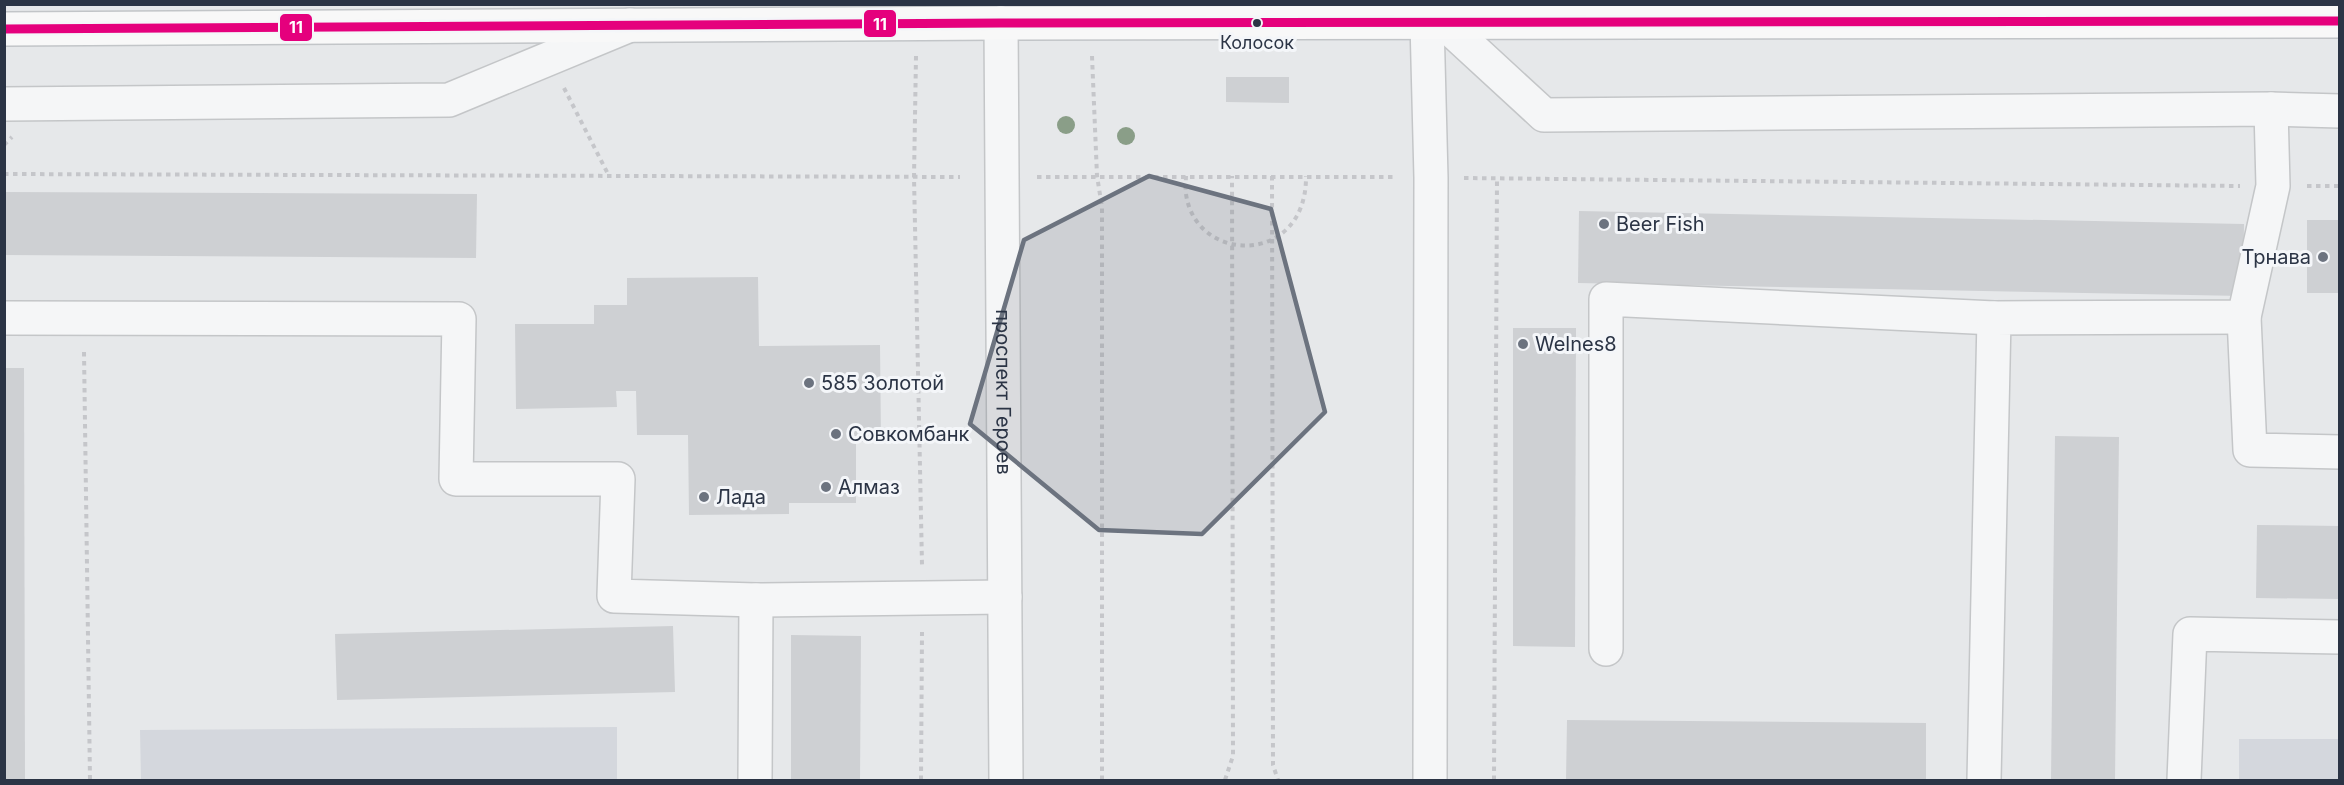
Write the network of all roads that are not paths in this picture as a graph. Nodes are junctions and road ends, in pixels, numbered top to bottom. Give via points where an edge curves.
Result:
1 (1554, 13) edge
2 (1001, 14) edge
3 (556, 15) edge
4 (2340, 21) edge
5 (1435, 22) junction
6 (630, 25) junction
7 (4, 29) edge
8 (4, 104) edge
9 (2271, 109) junction
10 (2340, 111) edge
11 (2244, 317) junction
12 (4, 318) edge
13 (1994, 318) junction
14 (2340, 452) edge
15 (1005, 597) junction
16 (756, 600) junction
17 (2340, 637) edge
18 (1605, 649) dead end
19 (755, 780) edge
20 (1006, 780) edge
21 (1430, 780) edge
22 (1984, 780) edge
23 (2184, 780) edge

1 - 4 main road
1 - 5 main road
2 - 5 main road via 1091,23
2 - 6 main road via 916,24
2 - 15 street, проспект Героев
3 - 6 main road
3 - 7 main road
5 - 9 street via 1544,115
5 - 21 street
6 - 8 street via 449,100
9 - 10 street
9 - 11 street via 2273,186
11 - 13 street
11 - 14 street via 2250,450
12 - 16 street via 459,319 456,479 618,479 614,596
13 - 18 street via 1606,299
13 - 22 street
15 - 16 street
15 - 20 street, проспект Героев
16 - 19 street
17 - 23 street via 2190,634

